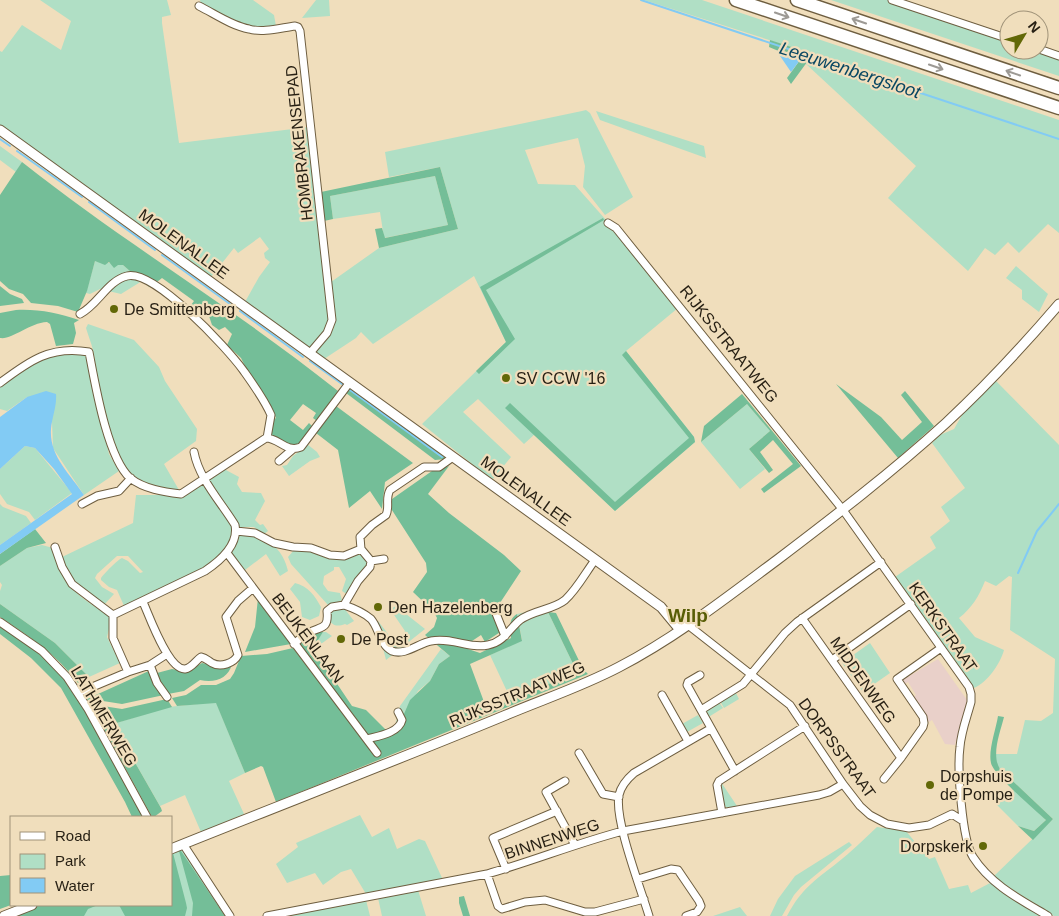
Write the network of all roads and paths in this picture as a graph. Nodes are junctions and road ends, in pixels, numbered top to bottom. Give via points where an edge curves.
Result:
1 (736, 0) edge
2 (797, 0) edge
3 (892, 0) edge
4 (199, 6) dead end
5 (999, 36) edge
6 (1059, 88) edge
7 (1059, 108) edge
8 (0, 130) edge
9 (608, 223) dead end
10 (1059, 304) edge
11 (80, 314) dead end
12 (310, 353) junction
13 (350, 382) junction
14 (0, 383) edge
15 (265, 439) junction
16 (293, 449) junction
17 (194, 452) dead end
18 (453, 457) junction
19 (279, 461) dead end
20 (131, 478) junction
21 (205, 479) junction
22 (82, 504) dead end
23 (844, 510) junction
24 (236, 530) junction
25 (56, 547) dead end
26 (361, 548) junction
27 (227, 553) junction
28 (384, 559) dead end
29 (595, 560) junction
30 (371, 561) junction
31 (881, 562) junction
32 (253, 588) junction
33 (352, 592) junction
34 (143, 602) junction
35 (911, 604) junction
36 (344, 605) junction
37 (358, 611) junction
38 (495, 611) dead end
39 (113, 615) junction
40 (802, 618) junction
41 (0, 622) edge
42 (684, 628) junction
43 (505, 636) junction
44 (294, 644) junction
45 (941, 648) junction
46 (167, 654) junction
47 (832, 660) junction
48 (150, 664) junction
49 (128, 672) junction
50 (752, 674) junction
51 (700, 675) dead end
52 (78, 693) junction
53 (662, 695) dead end
54 (167, 697) dead end
55 (701, 710) junction
56 (398, 712) dead end
57 (805, 726) junction
58 (710, 729) junction
59 (367, 739) junction
60 (688, 741) junction
61 (579, 752) dead end
62 (377, 753) dead end
63 (901, 758) junction
64 (735, 771) junction
65 (884, 779) dead end
66 (565, 781) dead end
67 (843, 784) junction
68 (619, 796) junction
69 (961, 804) junction
70 (557, 811) junction
71 (722, 813) junction
72 (952, 814) junction
73 (146, 816) edge
74 (963, 821) junction
75 (623, 831) junction
76 (183, 844) junction
77 (575, 845) junction
78 (172, 849) edge
79 (506, 869) junction
80 (487, 874) junction
81 (638, 879) junction
82 (644, 899) junction
83 (29, 906) edge
84 (4, 916) edge
85 (230, 916) edge
86 (267, 916) edge
87 (650, 916) edge
88 (686, 916) edge
89 (1048, 916) edge

1 -> 7 highway
6 -> 2 highway
3 - 5 street
4 - 12 street, HOMBRAKENSEPAD via 249,30 295,26 300,31 332,320 327,333
8 - 12 main road, MOLENALLEE
9 - 23 street, RIJKSSTRAATWEG via 616,228
10 - 23 main road, RIJKSSTRAATWEG via 965,405
11 - 15 street via 124,277 135,275 150,282 183,307 242,369 271,415
12 - 13 main road, MOLENALLEE
13 - 16 street via 304,445
13 - 18 main road, MOLENALLEE
14 - 20 street via 29,362 50,352 89,352 110,438 119,462
15 - 16 street
15 - 21 street
16 - 19 street
17 - 21 street
18 - 26 street via 439,467 424,467 390,490 386,515 360,537
18 - 29 main road, MOLENALLEE
20 - 21 street via 149,488 181,494
20 - 22 street via 119,491
21 - 24 street
23 - 31 street, KERKSTRAAT
23 - 42 main road, RIJKSSTRAATWEG
24 - 26 street via 330,555 344,556
24 - 27 street
25 - 39 street via 72,584
26 - 30 street
27 - 32 street, BEUKENLAAN
27 - 34 street via 205,571
28 - 30 street
29 - 42 main road, MOLENALLEE
29 - 43 street via 565,600 521,620
30 - 33 street
31 - 35 street, KERKSTRAAT
31 - 40 street
32 - 44 street, BEUKENLAAN
32 - 46 street via 226,616 237,650 235,660 222,665 212,664 201,657 186,668 178,666
33 - 36 street
33 - 37 street
34 - 39 street
34 - 46 street
35 - 45 street, KERKSTRAAT
35 - 47 street
36 - 37 street
36 - 44 street via 327,610 326,624
37 - 43 street via 373,618 386,646 398,652 433,640 484,646
38 - 43 street
39 - 49 street via 113,638
40 - 47 street, MIDDENWEG
40 - 50 street via 785,633
41 - 52 street, LATHMERWEG via 42,651
42 - 50 street, DORPSSTRAAT via 694,631
42 - 76 main road, RIJKSSTRAATWEG via 602,675 458,736
44 - 59 street, BEUKENLAAN
45 - 63 street via 897,677 924,723
45 - 69 street, KERKSTRAAT via 971,694 960,745
46 - 48 street
47 - 63 street, MIDDENWEG
48 - 49 street
48 - 54 street
49 - 52 street
50 - 55 street via 740,686
50 - 57 street, DORPSSTRAAT via 790,704
51 - 55 street via 687,686
52 - 73 street, LATHMERWEG
53 - 60 street
55 - 58 street
56 - 59 street via 402,720 399,727
57 - 64 street
57 - 67 street, DORPSSTRAAT
58 - 60 street
58 - 64 street
59 - 62 street, BEUKENLAAN
60 - 68 street via 634,773 624,782
61 - 68 street via 603,794
63 - 65 street
64 - 71 street via 717,783
66 - 70 street via 546,792
67 - 71 street, BINNENWEG via 819,795
67 - 72 street, DORPSSTRAAT via 864,810 887,824 909,828 924,826
68 - 75 street
69 - 72 street, DORPSSTRAAT
69 - 74 street, KERKSTRAAT
70 - 77 street
70 - 79 street via 493,838
71 - 75 street, BINNENWEG
72 - 74 street
74 - 89 street, KERKSTRAAT via 973,858 996,884
75 - 77 street, BINNENWEG
75 - 81 street
76 - 78 main road, RIJKSSTRAATWEG
76 - 85 street
77 - 79 street, BINNENWEG
79 - 80 street, BINNENWEG
80 - 82 street via 502,909 545,900 595,912
80 - 86 street, BINNENWEG
81 - 82 street
81 - 88 street via 671,869 678,870 701,906 697,912
82 - 87 street
83 - 84 main road

